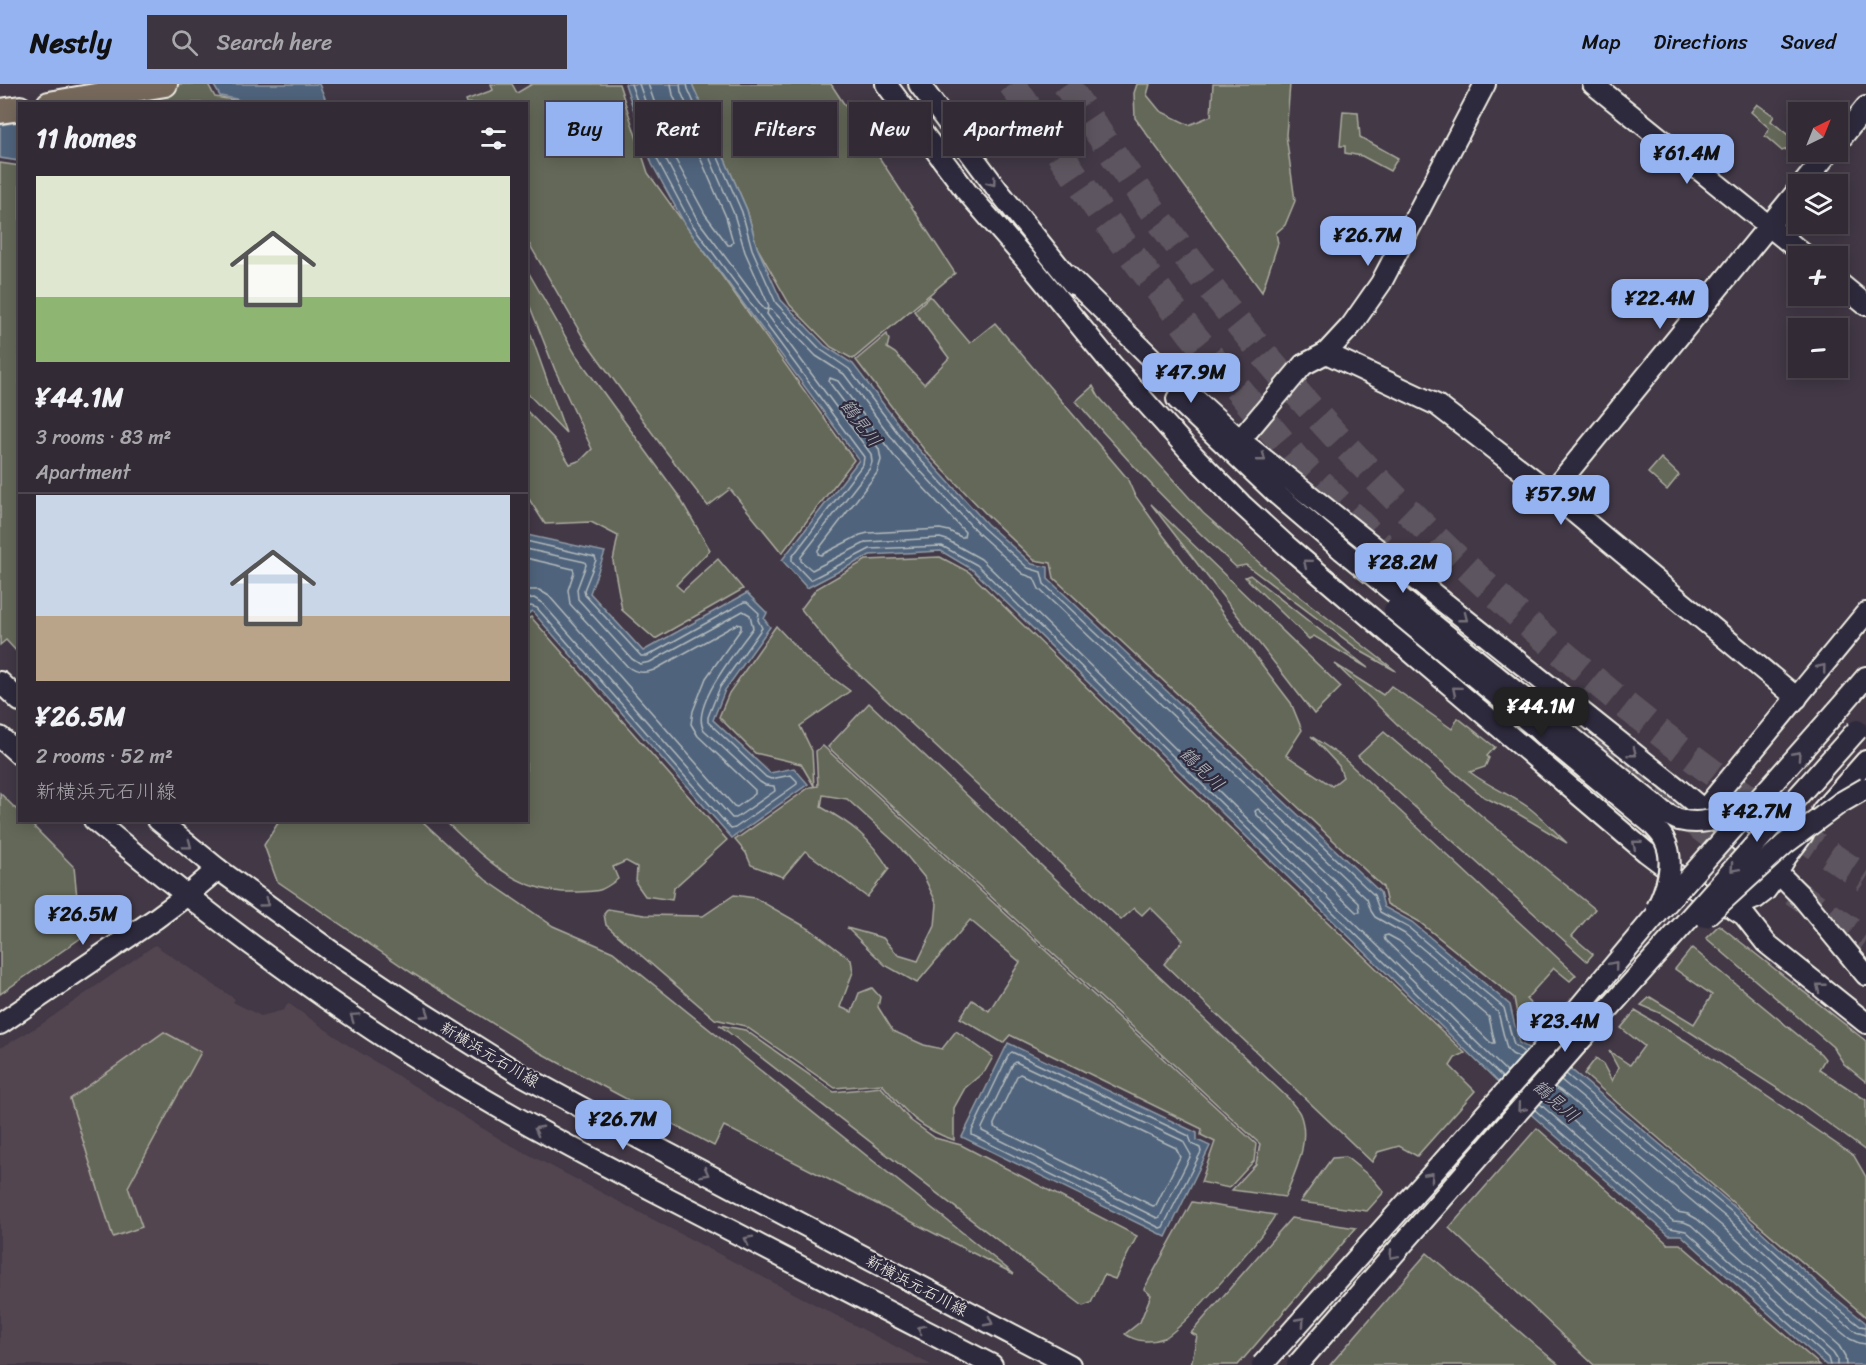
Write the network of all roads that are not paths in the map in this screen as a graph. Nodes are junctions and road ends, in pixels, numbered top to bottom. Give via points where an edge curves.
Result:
1 (165, 84) edge
2 (886, 84) edge
3 (919, 84) edge
4 (1485, 84) edge
5 (1593, 84) edge
6 (61, 102) edge
7 (1866, 106) edge
8 (18, 108) edge
9 (0, 111) edge
10 (1848, 129) edge
11 (1822, 162) edge
12 (1811, 174) edge
13 (1788, 202) edge
14 (1769, 226) junction
15 (1794, 246) edge
16 (1032, 267) junction
17 (1066, 274) junction
18 (1848, 290) edge
19 (1866, 305) edge
20 (1326, 353) junction
21 (1239, 440) junction
22 (1551, 493) junction
23 (1338, 555) junction
24 (1866, 613) edge
25 (1866, 677) edge
26 (0, 682) edge
27 (18, 698) edge
28 (1797, 698) junction
29 (1861, 725) edge
30 (0, 737) edge
31 (18, 753) edge
32 (1866, 761) edge
33 (1866, 788) edge
34 (1763, 794) junction
35 (1704, 810) junction
36 (96, 822) edge
37 (159, 822) edge
38 (218, 868) junction
39 (1777, 872) junction
40 (186, 896) junction
41 (1723, 905) junction
42 (1651, 921) junction
43 (1832, 933) junction
44 (1671, 939) junction
45 (1866, 959) edge
46 (1866, 975) edge
47 (1866, 1023) edge
48 (0, 1024) edge
49 (992, 1365) edge
50 (1070, 1365) edge
51 (1262, 1365) edge
52 (1297, 1365) edge

1 - 6 main road
2 - 16 street via 966,191
3 -> 17 street
4 - 20 street via 1381,283 1352,326
5 - 14 street
7 - 10 street
8 - 9 main road
11 - 12 street
13 - 14 street
14 - 15 street
14 - 22 street
16 - 23 street via 1270,506
41 -> 16 street via 1646,852 1241,504 1113,366
17 - 21 street
17 - 23 street via 1138,362
18 - 19 street
20 - 21 street via 1304,365
20 - 22 street via 1437,405
21 -> 35 street
22 - 28 street
23 - 34 street, bridge via 1662,811 1679,820 1712,820
23 - 42 street, bridge via 1664,837 1670,865 1663,895
28 -> 24 street
34 -> 25 street, bridge
26 - 27 street
28 - 35 street
29 -> 44 street, bridge
30 - 31 street
32 - 39 street via 1804,833
33 - 44 street, bridge via 1785,844 1711,913
34 - 42 street, bridge
35 - 39 street
36 - 40 street
37 -> 38 street, 新横浜元石川線
38 - 40 street
38 -> 50 street, 新横浜元石川線 via 335,954 520,1074
39 - 41 street via 1756,898 1739,905
39 - 43 street
40 - 48 street
49 -> 40 street via 519,1120 370,1028
47 -> 41 street via 1766,943 1744,915
51 -> 42 street, bridge via 1561,1029
43 - 45 street
43 - 46 street
44 -> 52 street, bridge

